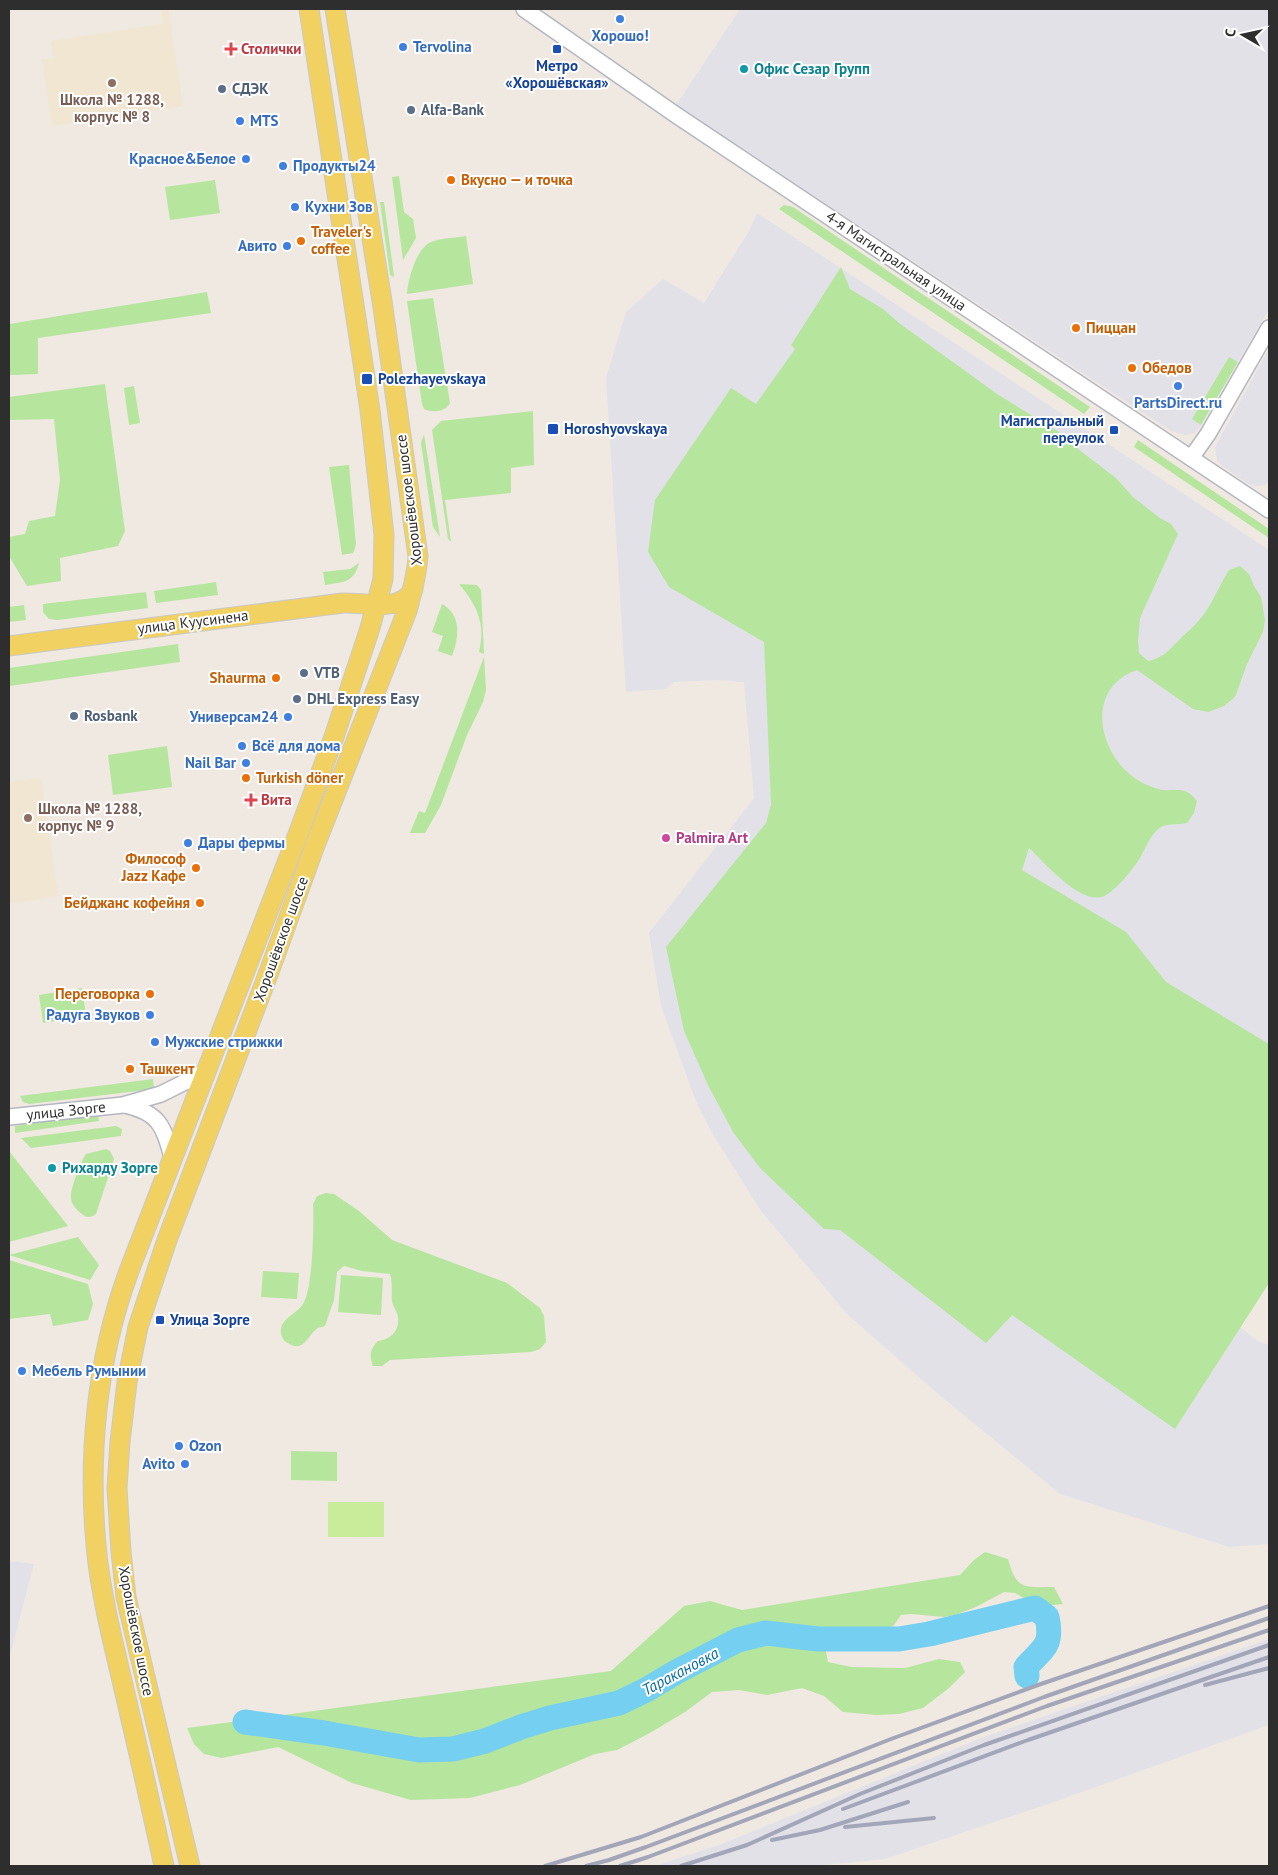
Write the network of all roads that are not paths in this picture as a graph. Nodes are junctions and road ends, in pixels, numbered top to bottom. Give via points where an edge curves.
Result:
1 (309, 9) edge
2 (335, 9) edge
3 (524, 9) edge
4 (1269, 328) edge
5 (1191, 458) junction
6 (1269, 510) edge
7 (415, 585) junction
8 (377, 605) junction
9 (9, 646) edge
10 (390, 652) junction
11 (205, 1072) junction
12 (123, 1105) junction
13 (9, 1117) edge
14 (172, 1157) junction
15 (164, 1866) edge
16 (190, 1866) edge

1 - 8 main road, Хорошёвское шоссе via 368,400 384,535 383,579
2 - 7 main road, Хорошёвское шоссе via 383,308 418,556
3 - 5 street, 4-я Магистральная улица via 676,115
4 - 5 street
5 - 6 street, 4-я Магистральная улица
7 - 8 main road, улица Куусинена via 405,600
7 - 10 main road, Хорошёвское шоссе
8 - 9 main road, улица Куусинена via 343,603
8 - 10 main road via 388,610 395,623
8 - 11 main road, Хорошёвское шоссе via 334,737
10 - 16 main road, Хорошёвское шоссе via 167,1240 138,1327 127,1382 117,1488 126,1597
11 - 12 street, улица Зорге via 161,1094
11 - 14 main road, Хорошёвское шоссе
12 - 13 street, улица Зорге
12 - 14 street, улица Зорге via 153,1116 162,1127
14 - 15 main road, Хорошёвское шоссе via 118,1300 111,1327 100,1388 94,1460 97,1554 104,1600

